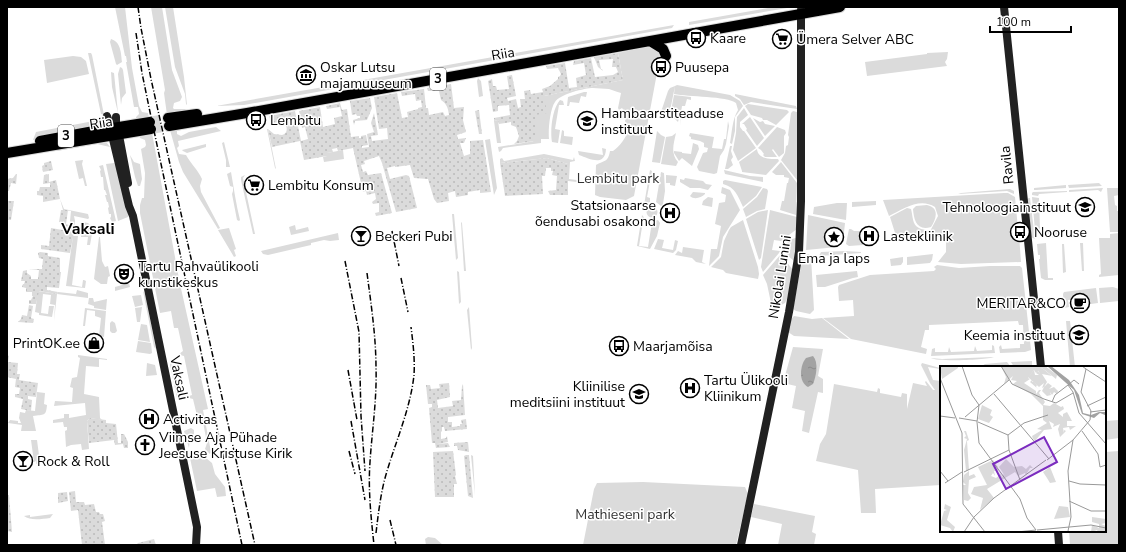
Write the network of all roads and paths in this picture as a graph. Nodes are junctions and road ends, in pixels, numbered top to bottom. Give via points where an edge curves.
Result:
1 (812, 7) edge
2 (840, 7) edge
3 (1004, 7) edge
4 (801, 12) junction
5 (650, 41) junction
6 (666, 56) dead end
7 (149, 124) joint
8 (132, 128) junction
9 (114, 130) junction
10 (95, 134) junction
11 (118, 147) junction
12 (7, 148) edge
13 (7, 153) edge
14 (1041, 366) edge
15 (1058, 532) edge
16 (196, 545) edge
17 (741, 545) edge
18 (1059, 545) edge

1 - 4 highway, Riia / 3
2 - 4 highway, Riia / 3
3 - 14 street, Ravila
4 - 5 highway, Riia / 3
4 - 5 highway, Riia / 3 via 746,17 169,122 254,112
4 - 17 street, Nikolai Lunini via 799,252 788,319
5 - 6 highway via 663,49
7 - 8 highway, Riia / 3
7 - 9 street
8 - 9 highway, Riia / 3
8 - 9 street via 120,121
8 - 11 street
9 - 10 highway, Riia / 3
9 - 10 street via 103,126
9 - 11 street, Vaksali
10 - 11 street
10 - 12 highway, Riia / 3
10 - 13 highway, Riia / 3
11 - 16 street, Vaksali via 197,527
15 - 18 street

